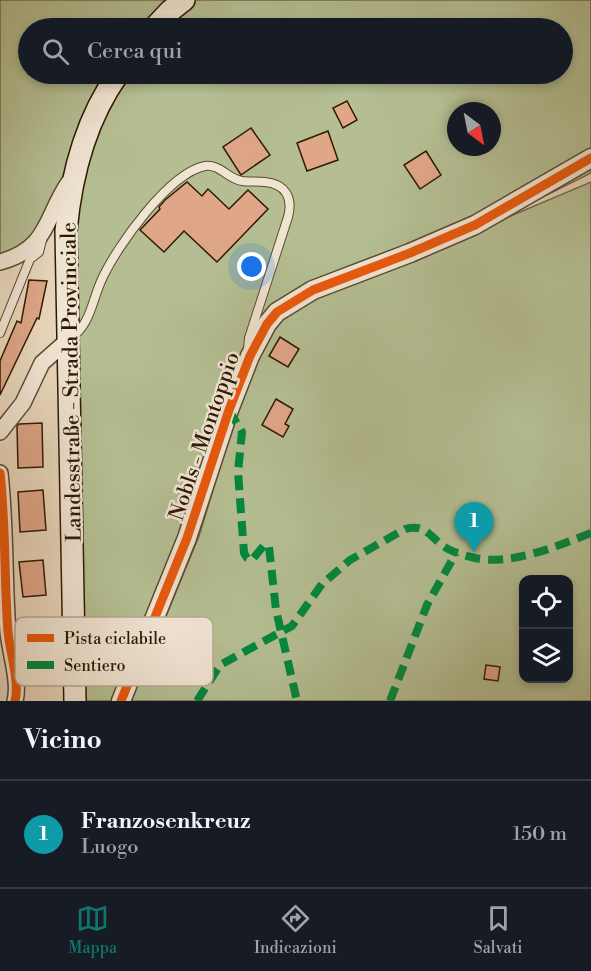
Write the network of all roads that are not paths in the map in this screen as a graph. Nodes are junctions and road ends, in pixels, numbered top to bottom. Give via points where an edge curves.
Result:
1 (184, 0) edge
2 (163, 18) edge
3 (110, 84) edge
4 (591, 158) edge
5 (75, 175) junction
6 (44, 233) junction
7 (0, 262) edge
8 (0, 333) edge
9 (68, 340) junction
10 (250, 356) junction
11 (0, 432) edge
12 (0, 473) edge
13 (2, 547) edge
14 (73, 617) edge
15 (155, 617) edge
16 (15, 672) edge
17 (18, 686) edge
18 (75, 686) edge
19 (127, 686) edge
20 (15, 701) edge
21 (75, 701) edge
22 (121, 701) edge

1 - 2 main road
3 - 5 main road, Landesstraße - Strada Provinciale via 89,128
4 - 10 street, Nobls - Montoppio via 475,225 301,296 277,312
5 - 6 street via 62,192
5 - 9 main road, Landesstraße - Strada Provinciale via 66,231
6 - 7 street via 21,255
6 - 8 lane via 39,252 30,259
9 - 10 lane via 85,323 103,276 144,216 184,174 214,166 233,178 278,186 291,201 249,338
9 - 11 street via 42,363 23,403
9 - 14 main road, Landesstraße - Strada Provinciale
10 - 15 street, Nobls - Montoppio via 187,538
12 - 13 street
13 - 16 street
17 - 20 street
18 - 21 main road, Landesstraße - Strada Provinciale
19 - 22 street, Nobls - Montoppio

